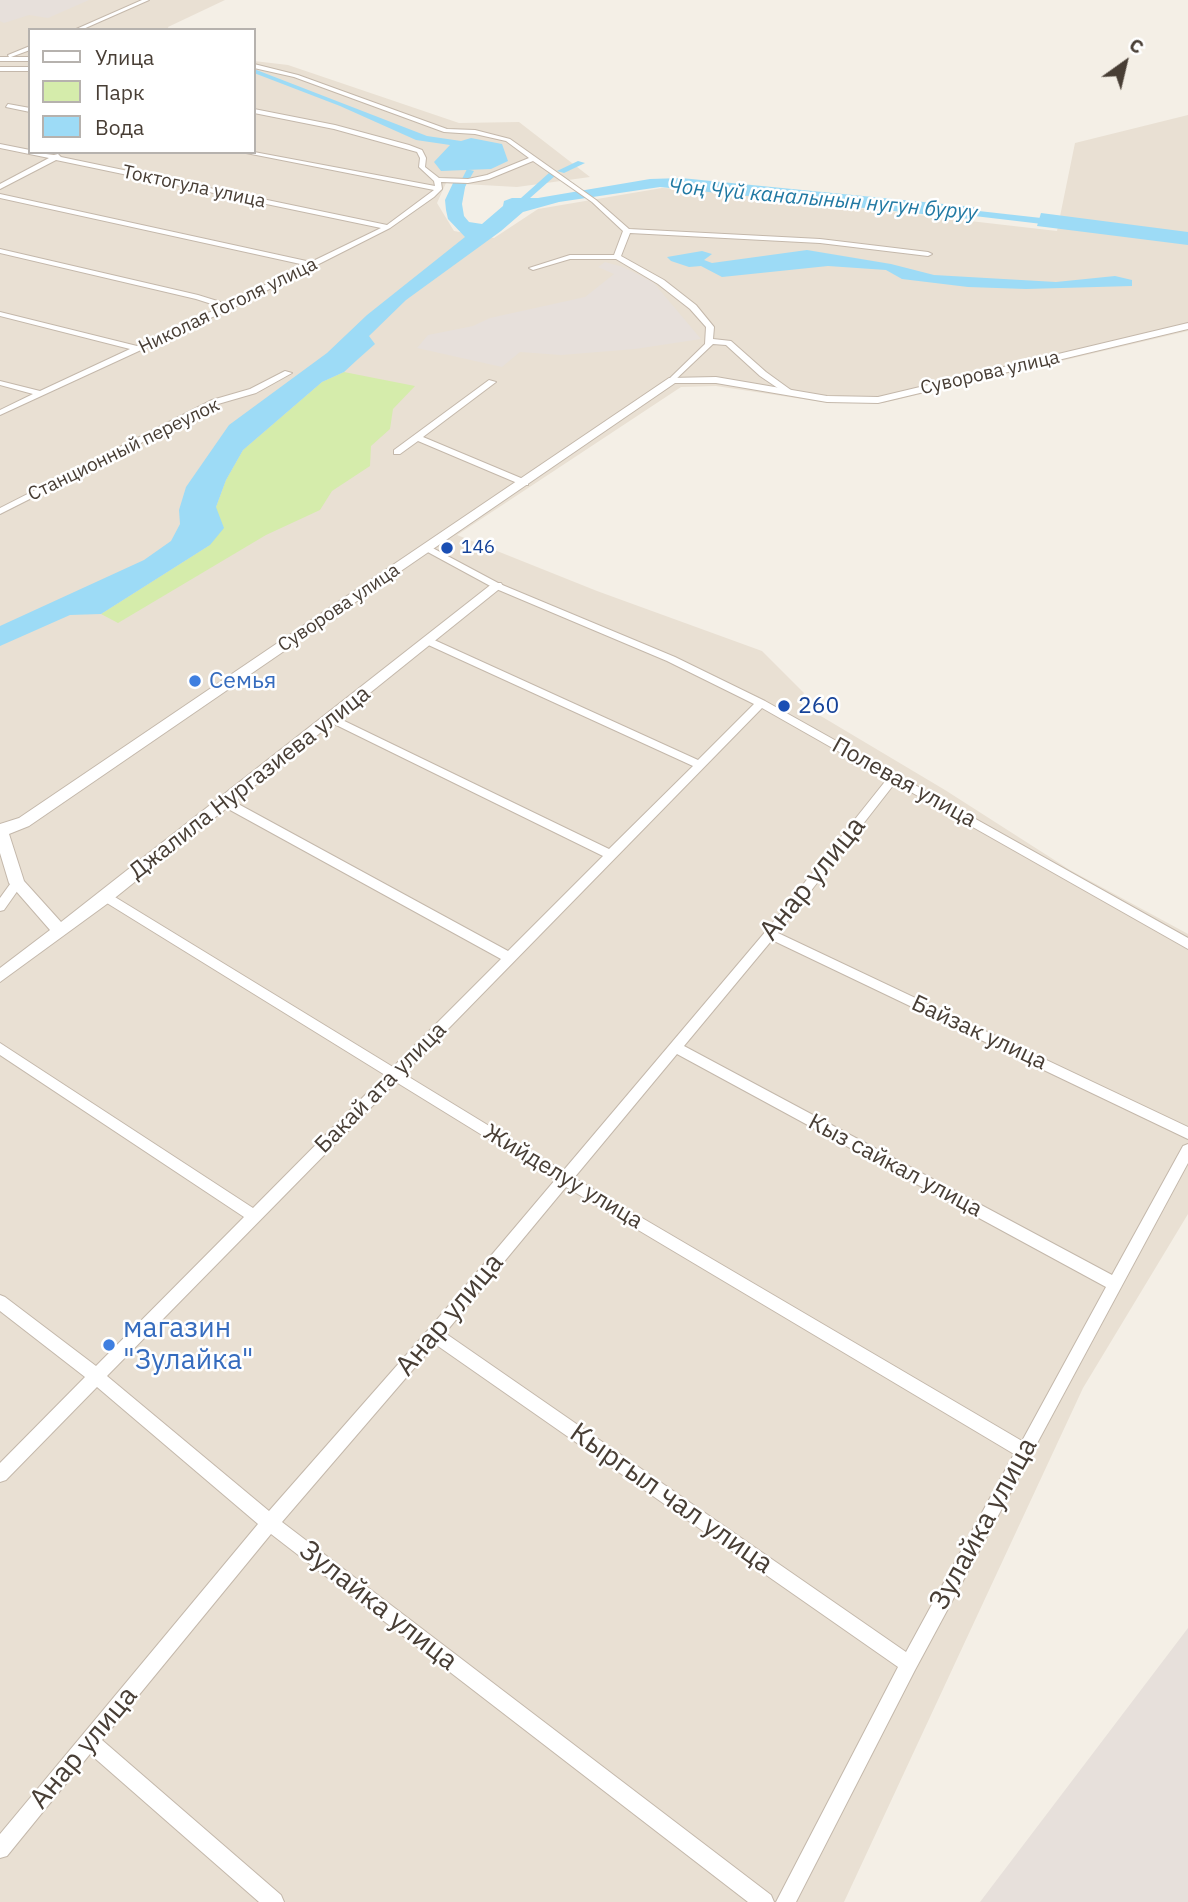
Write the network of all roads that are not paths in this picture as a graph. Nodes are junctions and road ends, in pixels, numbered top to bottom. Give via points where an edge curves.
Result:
1 (146, 0) edge
2 (81, 28) edge
3 (28, 49) edge
4 (2, 59) edge
5 (28, 59) edge
6 (256, 66) edge
7 (0, 69) edge
8 (28, 69) edge
9 (8, 106) dead end
10 (28, 110) edge
11 (256, 111) edge
12 (0, 146) edge
13 (28, 152) edge
14 (37, 154) edge
15 (63, 154) edge
16 (256, 154) edge
17 (55, 158) junction
18 (534, 159) junction
19 (438, 185) junction
20 (0, 187) edge
21 (0, 196) edge
22 (388, 227) junction
23 (627, 231) junction
24 (0, 251) edge
25 (928, 254) dead end
26 (617, 257) junction
27 (313, 265) junction
28 (534, 268) dead end
29 (228, 307) junction
30 (0, 314) edge
31 (1188, 326) edge
32 (709, 341) junction
33 (138, 349) junction
34 (288, 373) dead end
35 (673, 380) junction
36 (492, 382) dead end
37 (0, 383) edge
38 (790, 393) junction
39 (41, 394) junction
40 (0, 413) edge
41 (418, 438) junction
42 (397, 452) dead end
43 (526, 483) junction
44 (0, 511) edge
45 (427, 548) junction
46 (497, 586) junction
47 (428, 641) junction
48 (761, 703) junction
49 (330, 719) junction
50 (700, 765) junction
51 (894, 776) junction
52 (225, 802) junction
53 (1, 830) edge
54 (611, 855) junction
55 (17, 883) junction
56 (106, 897) junction
57 (0, 907) edge
58 (60, 931) junction
59 (769, 934) junction
60 (1188, 944) edge
61 (509, 958) junction
62 (0, 976) edge
63 (674, 1047) junction
64 (0, 1048) edge
65 (394, 1074) junction
66 (1188, 1133) edge
67 (1188, 1150) edge
68 (564, 1179) junction
69 (254, 1216) junction
70 (1115, 1284) junction
71 (0, 1301) edge
72 (435, 1334) junction
73 (96, 1376) junction
74 (1024, 1451) junction
75 (0, 1474) edge
76 (270, 1523) junction
77 (909, 1664) junction
78 (89, 1741) junction
79 (0, 1849) edge
80 (274, 1902) edge
81 (764, 1902) edge
82 (786, 1902) edge

1 - 2 street
3 - 4 street
4 - 5 street
6 - 18 street via 296,76 446,131 508,140
7 - 8 street
9 - 10 street
11 - 19 street via 415,149 421,154 422,167
12 - 13 street, Токтогула улица
14 - 17 street, Токтогула улица
15 - 17 street
16 - 19 street
17 - 20 street
17 - 22 street, Токтогула улица
18 - 19 street via 511,170
18 - 23 street via 594,201
19 - 22 street, Николая Гоголя улица
21 - 27 street
22 - 27 street, Николая Гоголя улица
23 - 25 street via 820,241
23 - 26 street
24 - 29 street
26 - 28 street via 570,257
26 - 32 street via 693,307 709,327
27 - 29 street, Николая Гоголя улица
29 - 33 street, Николая Гоголя улица
30 - 33 street
31 - 38 street, Суворова улица via 877,400
32 - 35 street, Суворова улица
32 - 38 street, Суворова улица via 728,343
33 - 39 street, Николая Гоголя улица
34 - 44 street, Станционный переулок via 253,391 215,402
35 - 38 street, Суворова улица via 716,380
35 - 43 street, Суворова улица
36 - 41 street
37 - 39 street
39 - 40 street, Николая Гоголя улица
41 - 42 street
41 - 43 street
43 - 45 street, Суворова улица
45 - 46 street, Полевая улица
45 - 53 street, Суворова улица via 24,822
46 - 47 street, Джалила Нургазиева улица
46 - 48 street, Полевая улица via 671,659
47 - 49 street, Джалила Нургазиева улица
47 - 50 street
48 - 50 street, Бакай ата улица
48 - 51 street, Полевая улица
49 - 52 street, Джалила Нургазиева улица
49 - 54 street
50 - 54 street, Бакай ата улица
51 - 59 street, Анар улица
51 - 60 street, Полевая улица
52 - 56 street, Джалила Нургазиева улица
52 - 61 street
53 - 55 street
54 - 61 street, Бакай ата улица
55 - 57 street
55 - 58 street
56 - 58 street, Джалила Нургазиева улица
56 - 65 street, Жийделуу улица
58 - 62 street, Джалила Нургазиева улица
59 - 63 street, Анар улица
59 - 66 street, Байзак улица
61 - 65 street, Бакай ата улица
63 - 68 street, Анар улица
63 - 70 street, Кыз сайкал улица
64 - 69 street
65 - 68 street, Жийделуу улица
65 - 69 street, Бакай ата улица
67 - 70 street, Зулайка улица
68 - 72 street, Анар улица
68 - 74 street, Жийделуу улица
69 - 73 street, Бакай ата улица
70 - 74 street, Зулайка улица
71 - 73 street, Зулайка улица
72 - 76 street, Анар улица
72 - 77 street, Кыргыл чал улица
73 - 75 street, Бакай ата улица
73 - 76 street, Зулайка улица
74 - 77 street, Зулайка улица
76 - 78 street, Анар улица
76 - 81 street, Зулайка улица
77 - 82 street, Зулайка улица
78 - 79 street, Анар улица
78 - 80 street

